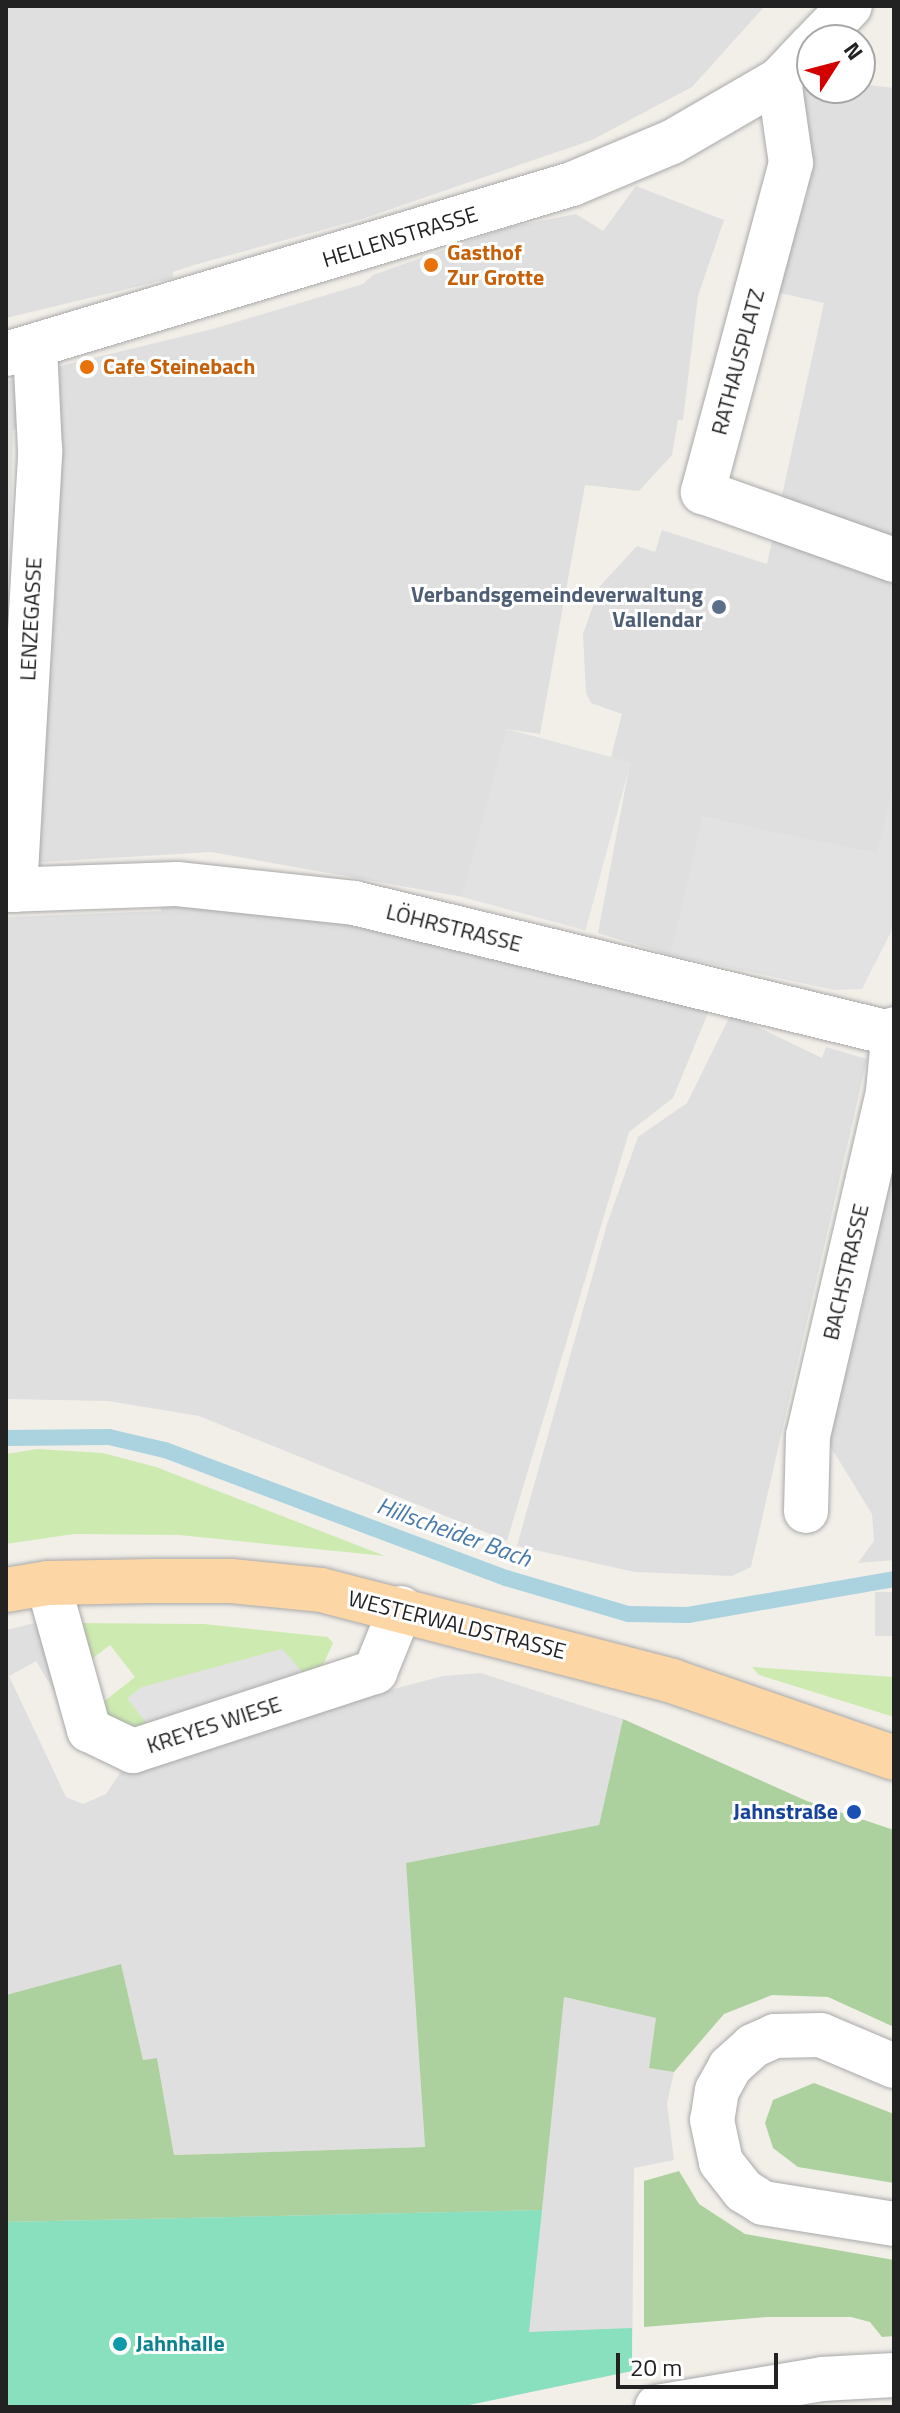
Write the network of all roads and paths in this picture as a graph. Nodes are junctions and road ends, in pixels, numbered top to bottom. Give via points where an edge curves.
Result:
1 (850, 6) edge
2 (833, 24) edge
3 (796, 62) edge
4 (779, 80) junction
5 (20, 351) edge
6 (894, 560) edge
7 (10, 890) edge
8 (894, 1032) edge
9 (806, 1511) dead end
10 (48, 1583) junction
11 (6, 1590) edge
12 (401, 1608) junction
13 (894, 1758) edge
14 (894, 2066) edge
15 (894, 2224) edge
16 (894, 2375) edge
17 (657, 2407) edge

1 - 2 street
3 - 4 street
4 - 5 street, HELLENSTRASSE via 672,142 572,184
4 - 6 street, RATHAUSPLATZ via 791,163 703,492
5 - 7 street, LENZEGASSE via 40,450
7 - 8 street, LÖHRSTRASSE via 177,884 354,903
8 - 9 street, BACHSTRASSE via 888,1091 808,1436
10 - 11 main road, WESTERWALDSTRASSE
10 - 12 main road, WESTERWALDSTRASSE via 231,1581 321,1590
10 - 12 street, KREYES WIESE via 89,1730 133,1751 375,1672
12 - 13 main road, WESTERWALDSTRASSE via 672,1681
14 - 15 street via 821,2035 775,2036 753,2046 730,2067 717,2090 712,2120 721,2162 744,2191 763,2203
16 - 17 street via 822,2379

